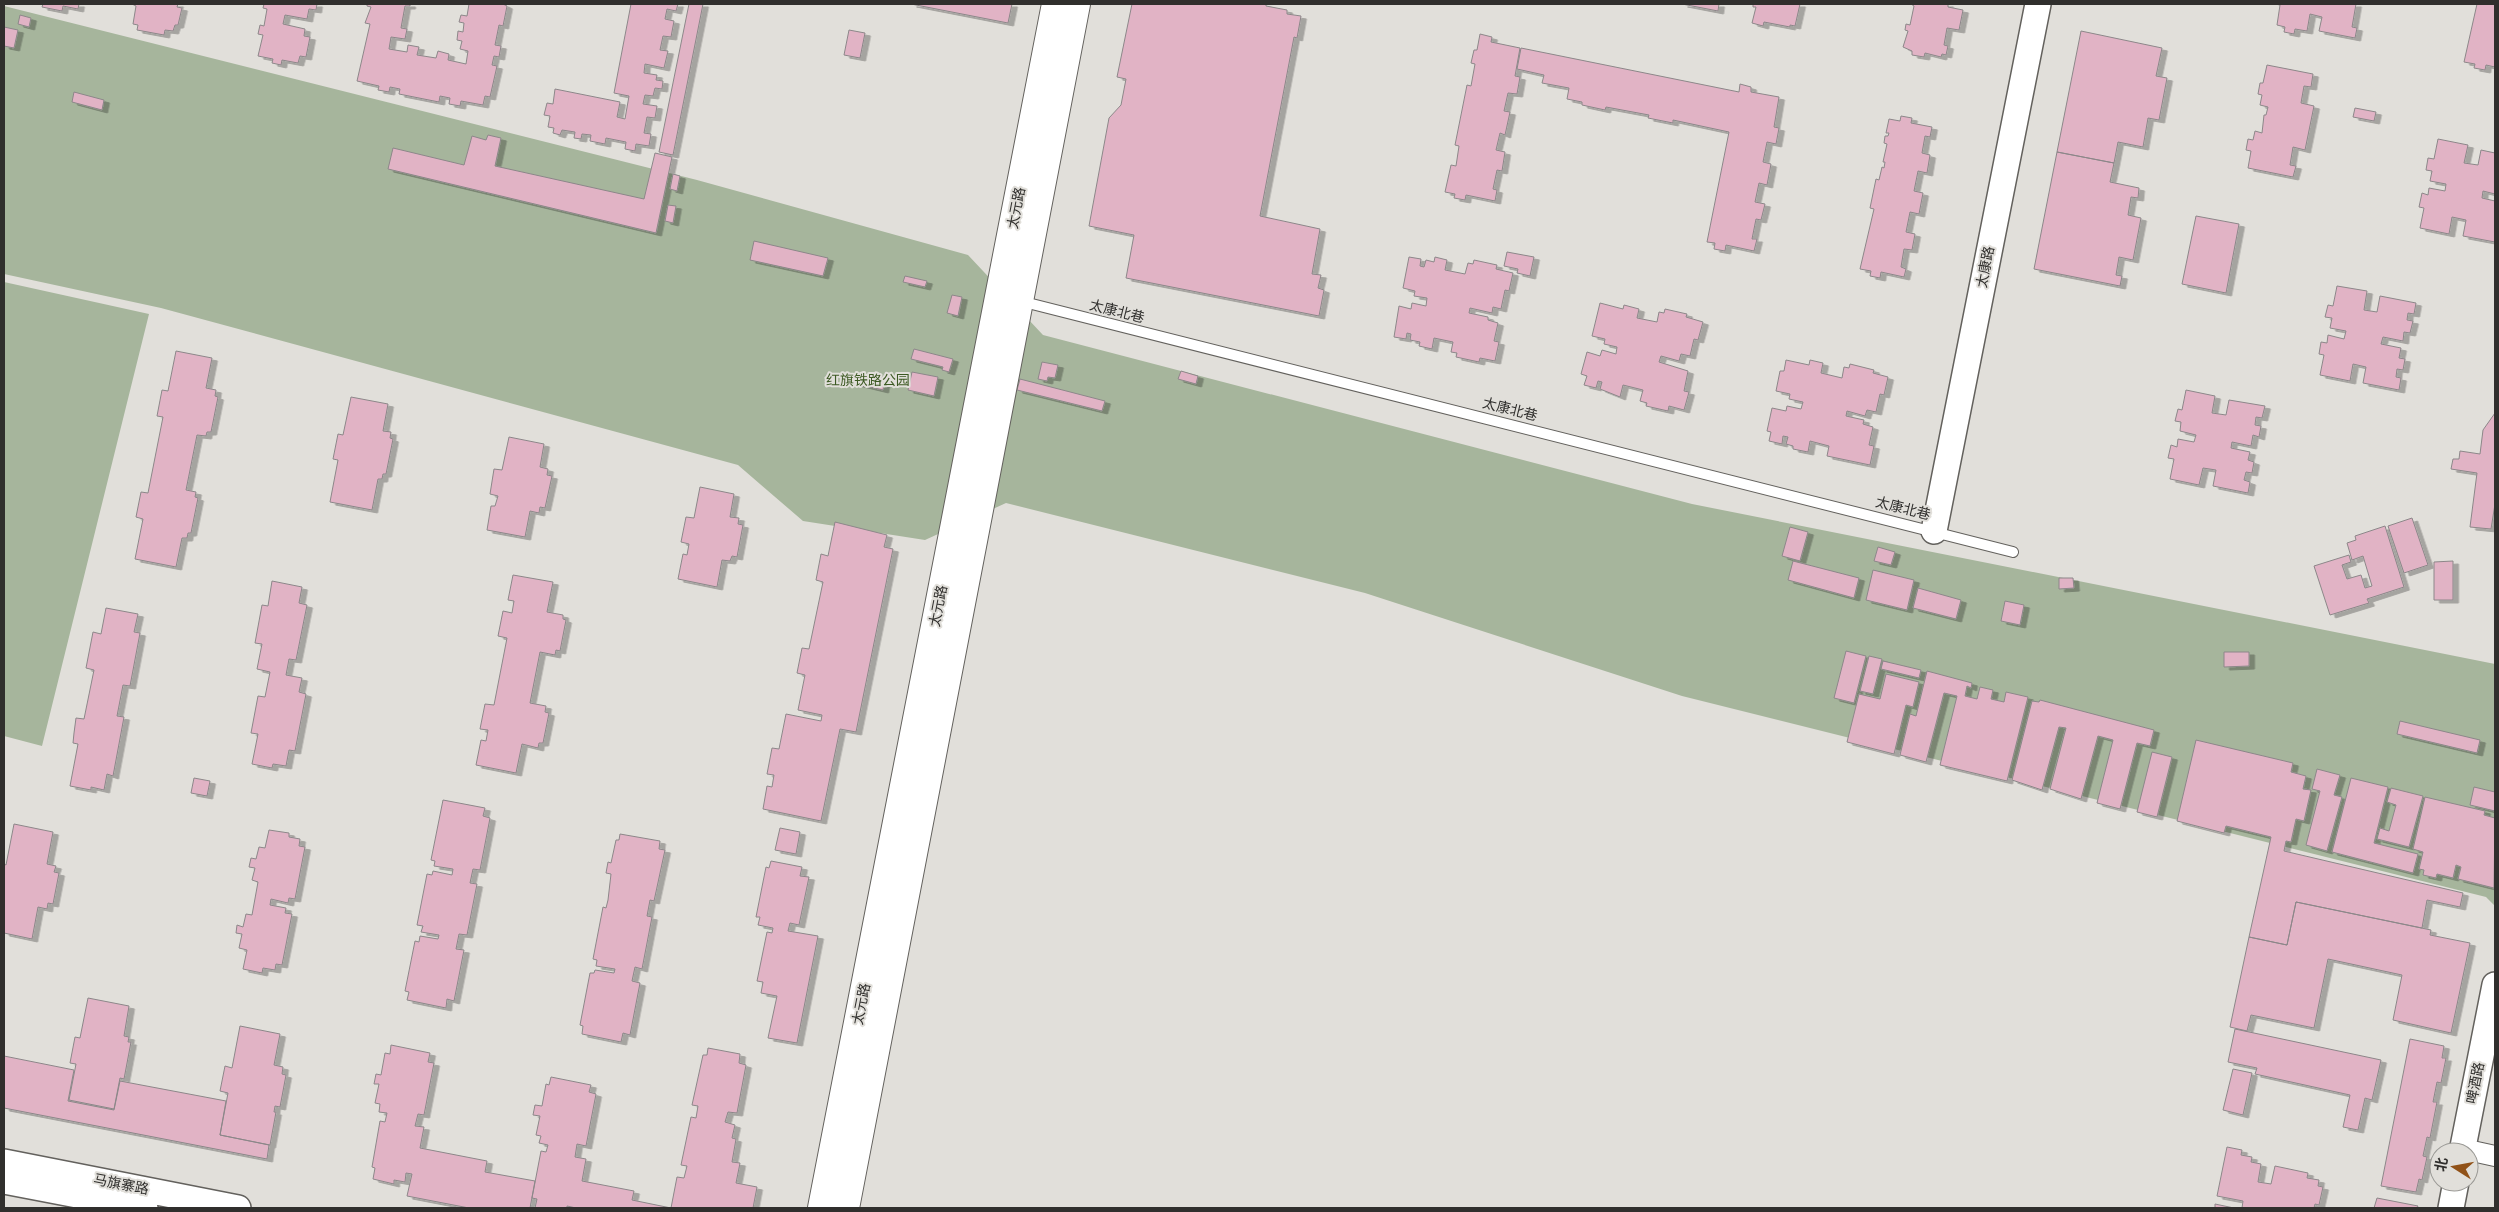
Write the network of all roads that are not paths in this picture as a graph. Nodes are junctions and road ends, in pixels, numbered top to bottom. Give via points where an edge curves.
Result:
1 (1056, 4) edge
2 (1076, 4) edge
3 (2038, 4) edge
4 (1010, 298) junction
5 (1934, 531) junction
6 (2013, 552) dead end
7 (2495, 985) edge
8 (2464, 1142) edge
9 (2479, 1153) edge
10 (2495, 1156) edge
11 (4, 1162) edge
12 (4, 1180) edge
13 (2454, 1192) edge
14 (144, 1208) edge
15 (238, 1208) edge
16 (822, 1208) edge
17 (845, 1208) edge
18 (2451, 1208) edge

1 - 4 main road, 太元路
2 - 4 main road, 太元路
3 - 5 street, 太康路
4 - 5 lane, 太康北巷
4 - 16 main road, 太元路
4 - 17 main road, 太元路
5 - 6 lane, 太康北巷
7 - 8 street, 啤酒路
9 - 10 street
11 - 15 street, 马旗寨路
12 - 14 street, 马旗寨路
13 - 18 street

